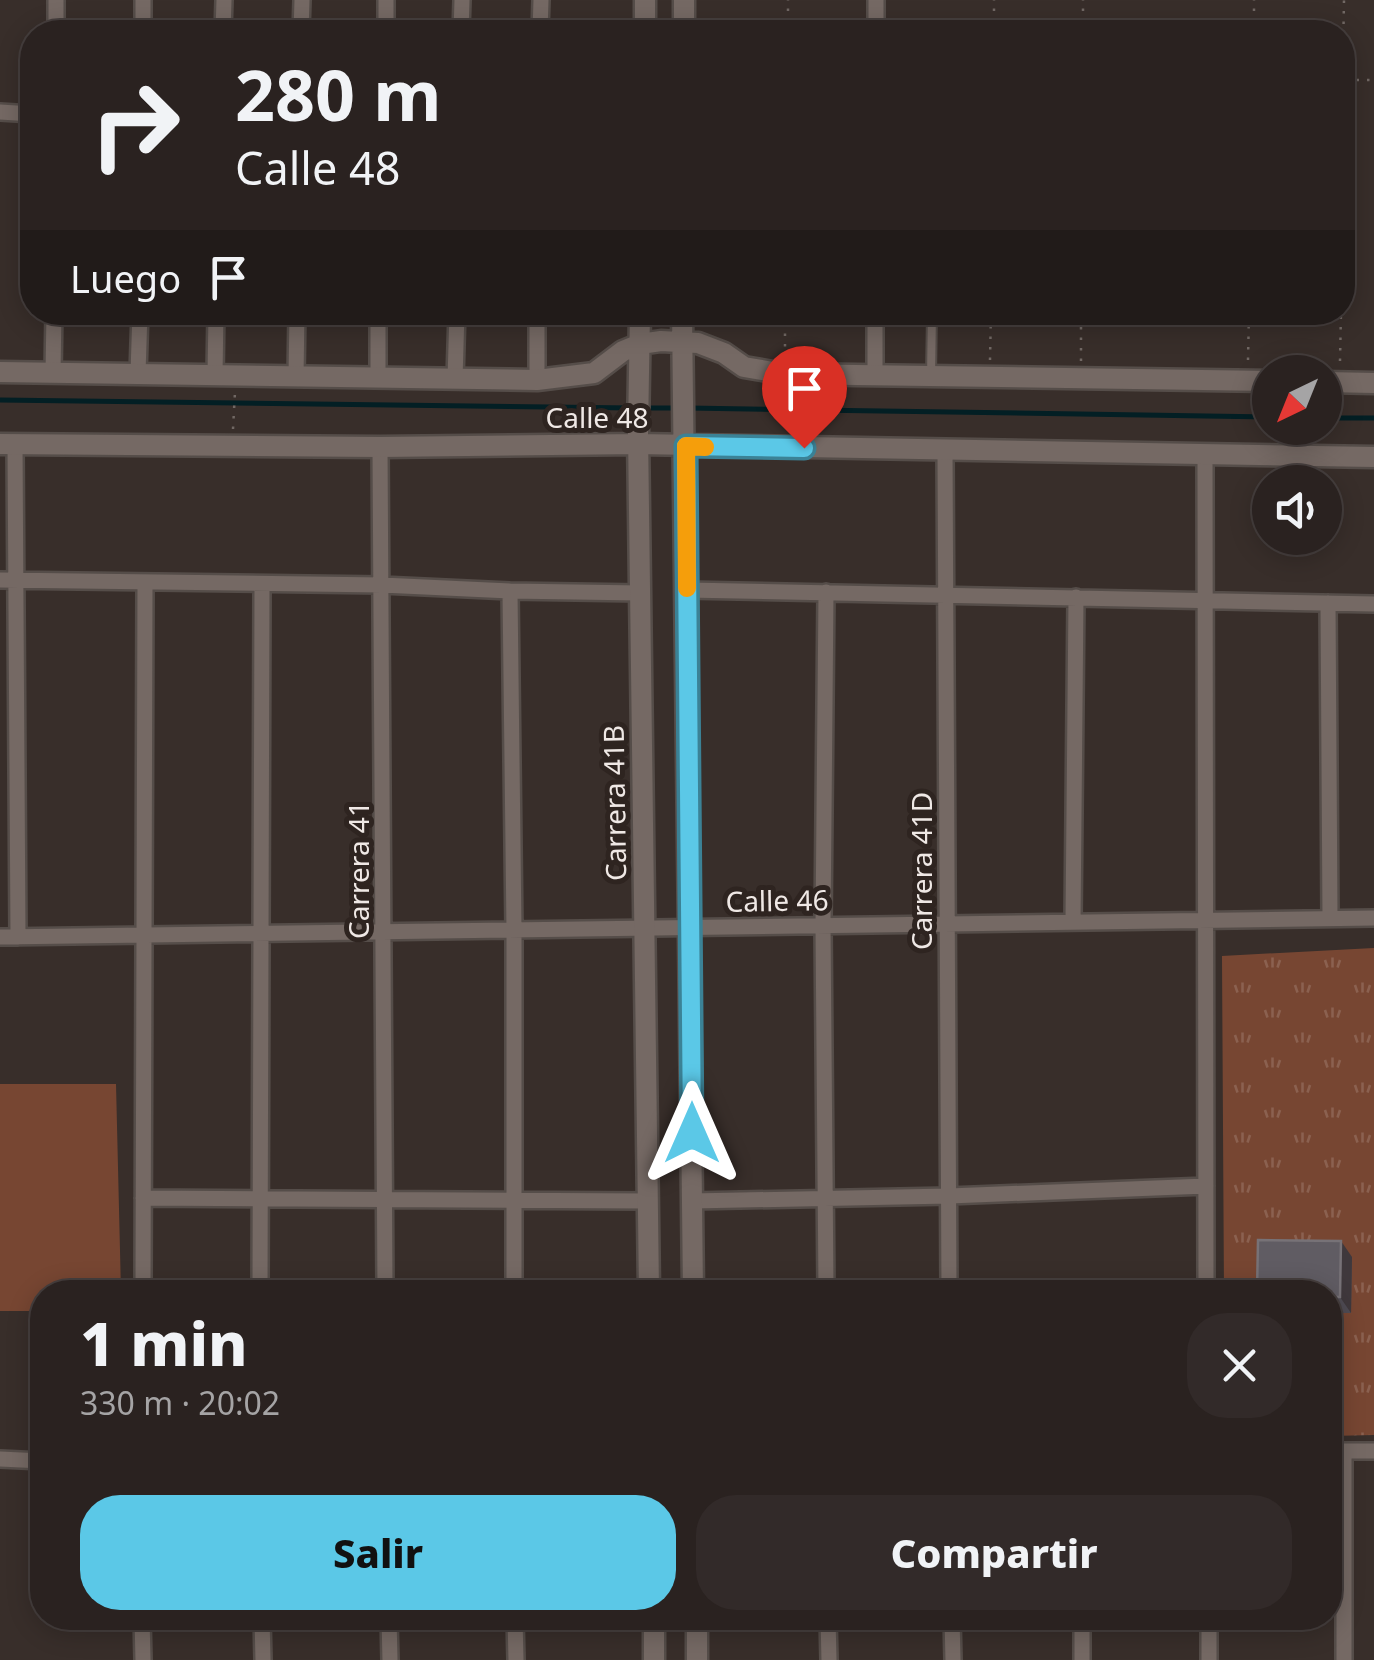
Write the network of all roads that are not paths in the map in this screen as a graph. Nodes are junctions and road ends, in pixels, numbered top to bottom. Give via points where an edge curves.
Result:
1 (54, 325) edge
2 (140, 325) edge
3 (216, 325) edge
4 (297, 325) edge
5 (378, 325) edge
6 (456, 325) edge
7 (537, 325) edge
8 (640, 325) edge
9 (682, 325) edge
10 (876, 325) edge
11 (932, 325) edge
12 (682, 340) junction
13 (640, 344) junction
14 (0, 372) edge
15 (53, 372) junction
16 (138, 373) junction
17 (875, 375) junction
18 (214, 376) junction
19 (296, 376) junction
20 (378, 376) junction
21 (931, 376) junction
22 (455, 378) junction
23 (536, 380) junction
24 (1252, 381) edge
25 (1342, 382) edge
26 (1374, 383) edge
27 (638, 435) junction
28 (685, 437) junction
29 (7, 444) edge
30 (380, 447) junction
31 (945, 450) junction
32 (1205, 454) junction
33 (1374, 457) edge
34 (8, 580) edge
35 (145, 582) junction
36 (262, 585) junction
37 (382, 586) junction
38 (687, 590) junction
39 (510, 591) junction
40 (826, 592) junction
41 (640, 593) junction
42 (947, 595) junction
43 (1076, 598) junction
44 (1205, 600) junction
45 (1328, 603) junction
46 (1374, 604) edge
47 (0, 813) edge
48 (18, 813) junction
49 (1330, 918) junction
50 (1374, 918) edge
51 (1206, 920) junction
52 (1074, 922) junction
53 (946, 924) junction
54 (823, 925) junction
55 (690, 927) junction
56 (644, 928) junction
57 (514, 930) junction
58 (384, 932) junction
59 (260, 933) junction
60 (144, 935) junction
61 (0, 937) edge
62 (18, 937) junction
63 (1206, 1186) junction
64 (949, 1196) junction
65 (827, 1197) junction
66 (143, 1198) junction
67 (260, 1198) junction
68 (385, 1199) junction
69 (515, 1200) junction
70 (692, 1201) junction
71 (648, 1202) junction
72 (142, 1280) edge
73 (260, 1280) edge
74 (385, 1280) edge
75 (514, 1280) edge
76 (649, 1280) edge
77 (693, 1280) edge
78 (826, 1280) edge
79 (949, 1280) edge
80 (1206, 1280) edge
81 (1342, 1451) edge
82 (1374, 1451) edge
83 (0, 1459) edge
84 (30, 1460) edge
85 (1342, 1600) edge
86 (142, 1630) edge
87 (262, 1630) edge
88 (389, 1630) edge
89 (515, 1630) edge
90 (654, 1630) edge
91 (697, 1630) edge
92 (828, 1630) edge
93 (952, 1630) edge
94 (1082, 1630) edge
95 (1209, 1630) edge
96 (142, 1660) edge
97 (263, 1660) edge
98 (390, 1660) edge
99 (516, 1660) edge
100 (654, 1660) edge
101 (698, 1660) edge
102 (829, 1660) edge
103 (953, 1660) edge
104 (1082, 1660) edge
105 (1210, 1660) edge
106 (1344, 1660) edge

1 - 15 street
2 - 16 street
3 - 18 street
4 - 19 street
5 - 20 street
6 - 22 street
7 - 23 street
8 - 13 street, Carrera 41B
9 - 12 street
10 - 17 street
11 - 21 lane
12 - 13 street, Calle 48
12 - 17 street, Calle 48 via 744,367
12 - 28 street
13 - 23 street, Calle 48 via 594,373
13 - 27 street, Carrera 41B
14 - 15 street, Calle 48
15 - 16 street, Calle 48
16 - 18 street, Calle 48
17 - 21 street, Calle 48
18 - 19 street, Calle 48
19 - 20 street, Calle 48
20 - 22 street, Calle 48
21 - 24 street, Calle 48
22 - 23 street, Calle 48
25 - 26 street
27 - 28 street, Calle 48
27 - 30 street, Calle 48
27 - 41 street, Carrera 41B
28 - 31 street, Calle 48
28 - 38 street
29 - 30 street, Calle 48
29 - 34 street
30 - 37 street, Carrera 41
31 - 32 street, Calle 48
31 - 42 street, Carrera 41D
32 - 33 street, Calle 48
32 - 44 street
34 - 35 street
34 - 48 street
35 - 36 street
35 - 60 street
36 - 37 street
36 - 59 street
37 - 39 street
37 - 58 street, Carrera 41
38 - 40 street
38 - 55 street
39 - 41 street
39 - 57 street
40 - 42 street
40 - 54 street
41 - 56 street, Carrera 41B
42 - 43 street
42 - 53 street, Carrera 41D
43 - 44 street
43 - 52 street
44 - 45 street
44 - 51 street
45 - 46 street
45 - 49 street
47 - 48 street
48 - 62 street
49 - 50 street, Calle 46
49 - 51 street, Calle 46
51 - 52 street, Calle 46
51 - 63 street
52 - 53 street, Calle 46
53 - 54 street, Calle 46
53 - 64 street, Carrera 41D
54 - 55 street, Calle 46
54 - 65 street
55 - 56 street, Calle 46
55 - 70 street
56 - 57 street, Calle 46
56 - 71 street, Carrera 41B
57 - 58 street, Calle 46
57 - 69 street
58 - 59 street, Calle 46
58 - 68 street, Carrera 41
59 - 60 street, Calle 46
59 - 67 street
60 - 62 street, Calle 46
60 - 66 street
61 - 62 street, Calle 46
63 - 64 street
63 - 80 street
64 - 65 street
64 - 79 street, Carrera 41D
65 - 70 street
65 - 78 street
66 - 67 street
66 - 72 street
67 - 68 street
67 - 73 street
68 - 69 street
68 - 74 street, Carrera 41
69 - 71 street
69 - 75 street
70 - 77 street
71 - 76 street, Carrera 41B
81 - 82 street
83 - 84 street
85 - 106 street
86 - 96 street
87 - 97 street
88 - 98 street
89 - 99 street
90 - 100 street
91 - 101 street
92 - 102 street
93 - 103 street
94 - 104 street
95 - 105 street

